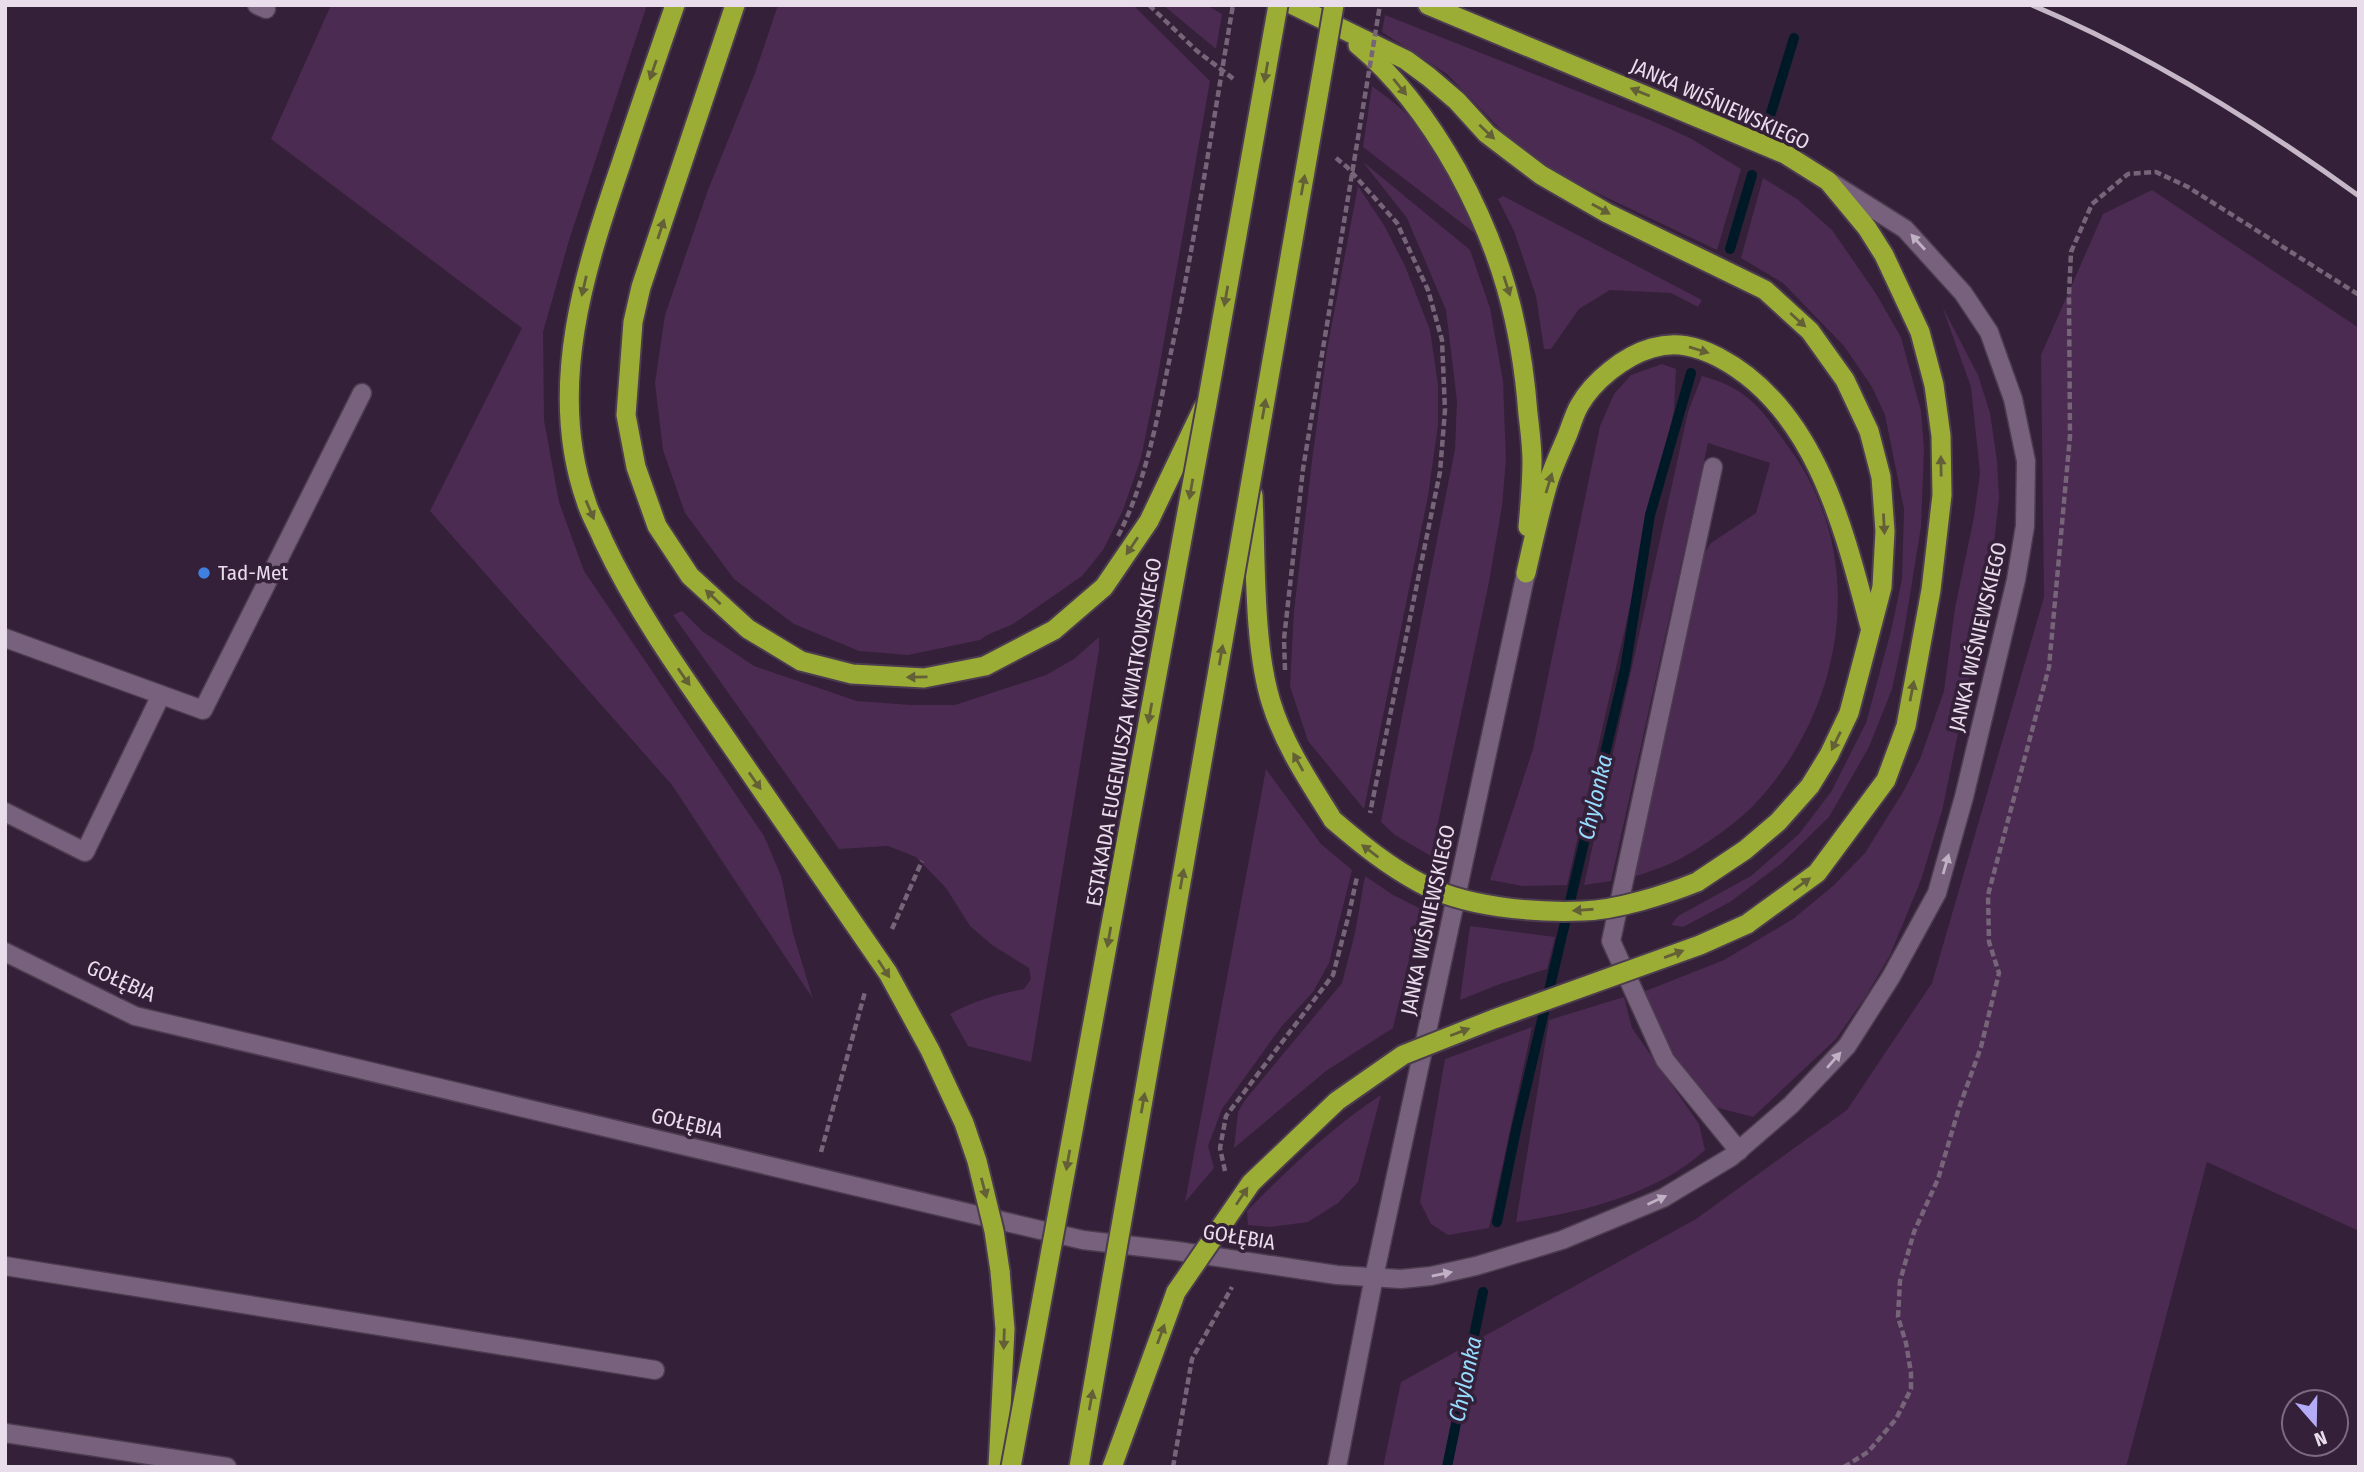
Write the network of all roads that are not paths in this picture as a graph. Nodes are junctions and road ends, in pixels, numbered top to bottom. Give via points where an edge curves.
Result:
1 (675, 5) edge
2 (735, 5) edge
3 (1278, 5) edge
4 (1293, 5) edge
5 (1428, 5) edge
6 (1333, 14) edge
7 (1828, 181) junction
8 (362, 393) dead end
9 (1208, 398) junction
10 (1713, 467) dead end
11 (1252, 477) junction
12 (1526, 573) junction
13 (1870, 629) junction
14 (5, 638) edge
15 (162, 695) junction
16 (5, 811) edge
17 (5, 952) edge
18 (1739, 1151) junction
19 (5, 1266) edge
20 (1374, 1277) junction
21 (655, 1370) dead end
22 (5, 1433) edge
23 (227, 1467) edge
24 (998, 1467) edge
25 (1011, 1467) edge
26 (1079, 1467) edge
27 (1112, 1467) edge
28 (1337, 1467) edge

1 -> 24 highway, bridge via 597,233 572,339 568,396 574,454 586,501 651,629 888,973 964,1123 987,1197 1000,1271 1005,1329
9 -> 2 highway, bridge via 1149,521 1104,587 1054,630 985,666 924,678 852,674 801,661 748,629 691,576 657,526 636,467 626,415 633,322 641,287
3 -> 9 highway, ESTAKADA EUGENIUSZA KWIATKOWSKIEGO, bridge
4 - 6 highway
7 -> 5 highway, JANKA WIŚNIEWSKIEGO via 1785,154
11 -> 6 highway, bridge
6 -> 12 highway via 1422,114 1471,196 1495,250 1512,302 1524,368 1532,462
6 -> 13 highway via 1429,77 1487,134 1541,175 1765,290 1810,331 1845,380 1869,431 1881,477 1885,531 1882,587
18 -> 7 street, JANKA WIŚNIEWSKIEGO via 1791,1105 1847,1045 1937,893 2017,580 2025,526 2026,461 2013,399 1989,332 1963,293 1905,229
27 -> 7 highway, bridge via 1176,1292 1251,1183 1336,1101 1403,1055 1747,924 1817,873 1886,780 1906,726 1931,590 1942,495 1941,436 1920,332 1884,255
8 - 15 street via 203,710
9 -> 25 highway, ESTAKADA EUGENIUSZA KWIATKOWSKIEGO, bridge
10 - 18 street via 1611,941 1665,1060
13 -> 11 highway, bridge via 1849,713 1810,786 1778,822 1697,882 1638,901 1585,911 1515,908 1456,897 1422,884 1369,852 1333,820 1288,744 1271,701 1261,651
26 -> 11 highway, bridge
12 -> 13 highway via 1549,479 1580,405 1610,369 1639,352 1671,343 1706,351 1735,366 1770,394 1790,422 1814,460 1848,545
12 - 20 street, JANKA WIŚNIEWSKIEGO
14 - 15 street
15 - 16 street via 85,852
17 - 20 street, GOŁĘBIA via 135,1016 1083,1240
20 -> 18 street, JANKA WIŚNIEWSKIEGO via 1431,1276 1562,1240 1663,1198
19 - 21 street
20 - 28 street, JANKA WIŚNIEWSKIEGO
22 - 23 street

